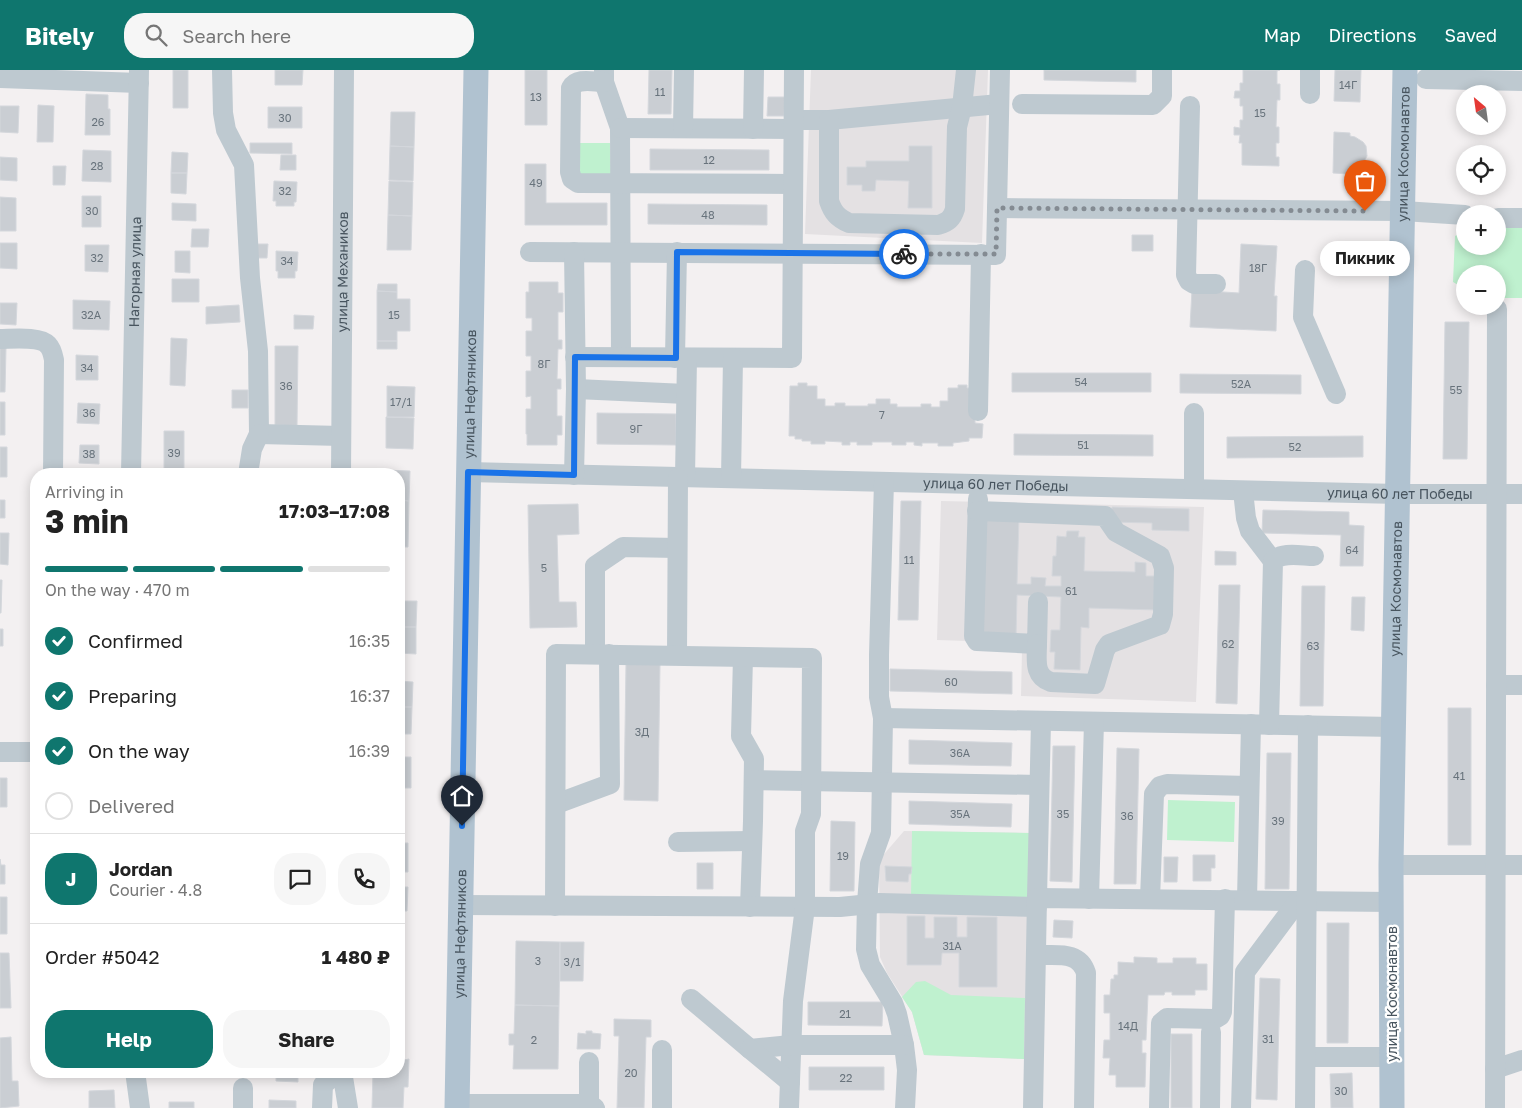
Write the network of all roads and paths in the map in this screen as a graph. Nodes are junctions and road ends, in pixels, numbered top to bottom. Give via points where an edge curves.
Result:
1 (222, 70) edge
2 (344, 70) edge
3 (476, 70) edge
4 (684, 70) edge
5 (754, 70) edge
6 (794, 70) edge
7 (966, 70) edge
8 (1000, 70) edge
9 (1162, 70) edge
10 (1310, 70) edge
11 (1416, 74) edge
12 (139, 76) edge
13 (604, 76) edge
14 (0, 78) edge
15 (1522, 81) edge
16 (1310, 94) dead end
17 (999, 104) junction
18 (1022, 104) dead end
19 (1190, 106) dead end
20 (962, 107) junction
21 (829, 120) junction
22 (794, 125) junction
23 (620, 128) junction
24 (683, 128) junction
25 (753, 129) junction
26 (621, 184) junction
27 (793, 184) junction
28 (997, 208) junction
29 (1188, 210) junction
30 (1403, 211) junction
31 (1456, 214) edge
32 (1506, 218) edge
33 (1522, 218) edge
34 (530, 252) dead end
35 (574, 252) junction
36 (621, 252) junction
37 (677, 252) junction
38 (792, 253) junction
39 (981, 254) junction
40 (1305, 270) dead end
41 (1216, 284) dead end
42 (1497, 315) edge
43 (0, 339) edge
44 (575, 357) junction
45 (621, 357) junction
46 (681, 358) junction
47 (733, 358) junction
48 (576, 389) junction
49 (686, 394) junction
50 (1336, 394) dead end
51 (978, 411) dead end
52 (1194, 413) dead end
53 (259, 434) junction
54 (341, 436) junction
55 (53, 468) edge
56 (131, 468) edge
57 (249, 468) edge
58 (341, 468) edge
59 (468, 472) junction
60 (574, 475) junction
61 (681, 477) junction
62 (731, 478) junction
63 (884, 482) junction
64 (978, 484) junction
65 (1105, 487) junction
66 (1194, 489) junction
67 (1243, 491) junction
68 (1398, 494) junction
69 (1496, 494) junction
70 (1522, 494) edge
71 (977, 511) junction
72 (1105, 516) junction
73 (677, 548) junction
74 (1314, 556) dead end
75 (1273, 561) junction
76 (1038, 602) dead end
77 (1037, 644) junction
78 (602, 654) junction
79 (677, 655) junction
80 (743, 657) junction
81 (1496, 685) junction
82 (1522, 685) edge
83 (883, 718) junction
84 (1041, 721) junction
85 (1094, 722) junction
86 (1260, 725) junction
87 (1308, 725) junction
88 (1394, 727) junction
89 (0, 752) edge
90 (30, 752) edge
91 (754, 780) junction
92 (812, 781) junction
93 (882, 782) junction
94 (1039, 785) junction
95 (1249, 786) junction
96 (556, 804) junction
97 (752, 841) junction
98 (678, 842) dead end
99 (1391, 865) junction
100 (1495, 865) junction
101 (1522, 865) edge
102 (1089, 898) junction
103 (1150, 899) junction
104 (1225, 899) junction
105 (1247, 899) junction
106 (1303, 901) junction
107 (1391, 902) junction
108 (867, 903) junction
109 (1037, 903) junction
110 (461, 905) junction
111 (555, 906) junction
112 (750, 907) junction
113 (805, 907) junction
114 (1036, 955) junction
115 (691, 999) dead end
116 (1211, 1032) dead end
117 (791, 1045) junction
118 (904, 1045) junction
119 (750, 1048) junction
120 (662, 1050) dead end
121 (1392, 1056) junction
122 (1306, 1057) junction
123 (1522, 1060) edge
124 (589, 1062) dead end
125 (1495, 1069) junction
126 (136, 1078) edge
127 (330, 1078) edge
128 (343, 1078) edge
129 (790, 1082) junction
130 (243, 1088) dead end
131 (457, 1106) edge
132 (592, 1106) edge
133 (140, 1108) edge
134 (243, 1108) edge
135 (322, 1108) edge
136 (348, 1108) edge
137 (662, 1108) edge
138 (789, 1108) edge
139 (906, 1108) edge
140 (1033, 1108) edge
141 (1084, 1108) edge
142 (1159, 1108) edge
143 (1210, 1108) edge
144 (1241, 1108) edge
145 (1305, 1108) edge
146 (1392, 1108) edge
147 (1495, 1108) edge

1 - 53 street via 226,130 244,164 250,278 258,351
2 - 54 street, улица Механиков
3 - 59 main road, улица Нефтяников
4 - 24 street
5 - 25 street
6 - 22 street
7 - 20 street
8 - 17 street
9 - 18 street via 1162,96 1153,105
10 - 16 street
11 - 15 street
11 - 30 main road, улица Космонавтов
12 - 14 street
12 - 56 street, Нагорная улица
13 - 23 street
13 - 26 street via 579,81 571,88 570,172 578,183
17 - 20 street
17 - 28 street
19 - 29 street
20 - 21 street
20 - 21 street via 957,127 955,209 946,223 938,225 849,223 840,219 829,202
21 - 22 street
22 - 25 street
22 - 27 street
23 - 24 street
23 - 26 street
24 - 25 street
26 - 27 street
26 - 36 street
27 - 38 street
28 - 29 street
28 - 39 street via 996,254
29 - 30 street
29 - 41 street via 1186,274 1194,284
30 - 31 street
30 - 68 main road, улица Космонавтов
32 - 33 street
34 - 35 street
35 - 36 street
35 - 44 street
36 - 37 street
36 - 45 street
37 - 38 street
37 - 46 street
38 - 39 street
38 - 47 street via 792,358
39 - 51 street
40 - 50 street via 1303,317
42 - 69 street
43 - 55 street via 40,340 52,350
44 - 45 street
44 - 48 street
45 - 46 street
46 - 47 street
46 - 49 street
47 - 62 street
48 - 49 street
48 - 60 street
49 - 61 street
52 - 66 street
53 - 54 street
53 - 57 street
54 - 58 street, улица Механиков
59 - 60 street, улица 60 лет Победы
59 - 110 main road, улица Нефтяников
60 - 61 street, улица 60 лет Победы
61 - 62 street, улица 60 лет Победы
61 - 73 street
62 - 63 street, улица 60 лет Победы
63 - 64 street, улица 60 лет Победы
63 - 83 street via 879,697
64 - 65 street, улица 60 лет Победы
64 - 71 street
65 - 66 street, улица 60 лет Победы
65 - 72 street
66 - 67 street, улица 60 лет Победы
67 - 68 street, улица 60 лет Победы
67 - 75 street via 1250,531
68 - 69 street, улица 60 лет Победы
68 - 88 main road, улица Космонавтов
69 - 70 street, улица 60 лет Победы
69 - 81 street
71 - 72 street
71 - 77 street via 974,636 983,643
72 - 77 street via 1116,532 1160,556 1164,568 1164,614 1160,624 1109,644 1095,684 1045,680 1036,666
73 - 78 street via 623,546 595,566
73 - 79 street
74 - 75 street via 1284,555
75 - 86 street
76 - 77 street
78 - 79 street
78 - 96 street via 610,784
78 - 96 street via 556,654
79 - 80 street
80 - 91 street via 742,736 754,759
80 - 92 street via 812,658
81 - 82 street
81 - 100 street
83 - 84 street
83 - 93 street
84 - 85 street
84 - 94 street
85 - 86 street
85 - 102 street
86 - 87 street
86 - 95 street
87 - 88 street
87 - 106 street
88 - 99 main road, улица Космонавтов
89 - 90 street
91 - 92 street
91 - 97 street
92 - 93 street
92 - 113 street via 812,814 805,831
93 - 94 street
93 - 108 street via 881,833 870,864
94 - 109 street
95 - 103 street via 1167,784 1157,789 1154,794
95 - 105 street
96 - 111 street
97 - 98 street
97 - 112 street
99 - 100 street
99 - 107 main road, улица Космонавтов
100 - 101 street
100 - 125 street
102 - 103 street
102 - 109 street
103 - 104 street
104 - 105 street
104 - 142 street via 1222,1012 1215,1019 1167,1018 1161,1024
105 - 106 street
106 - 107 street
106 - 122 street
106 - 144 street via 1244,972
107 - 121 main road, улица Космонавтов
108 - 109 street
108 - 113 street
108 - 118 street via 867,958 893,1003
109 - 114 street
110 - 111 street
110 - 131 main road, улица Нефтяников
111 - 112 street
112 - 113 street
113 - 117 street via 793,994
114 - 140 street
114 - 141 street via 1074,957 1083,963 1086,972
115 - 119 street
116 - 143 street
117 - 118 street
117 - 119 street
117 - 129 street
118 - 139 street
119 - 129 street
120 - 137 street
121 - 122 street
121 - 146 main road, улица Космонавтов
122 - 145 street
123 - 125 street
124 - 132 street
125 - 147 street
126 - 133 street
127 - 135 street via 323,1085
128 - 136 street
129 - 138 street
130 - 134 street
131 - 132 street

